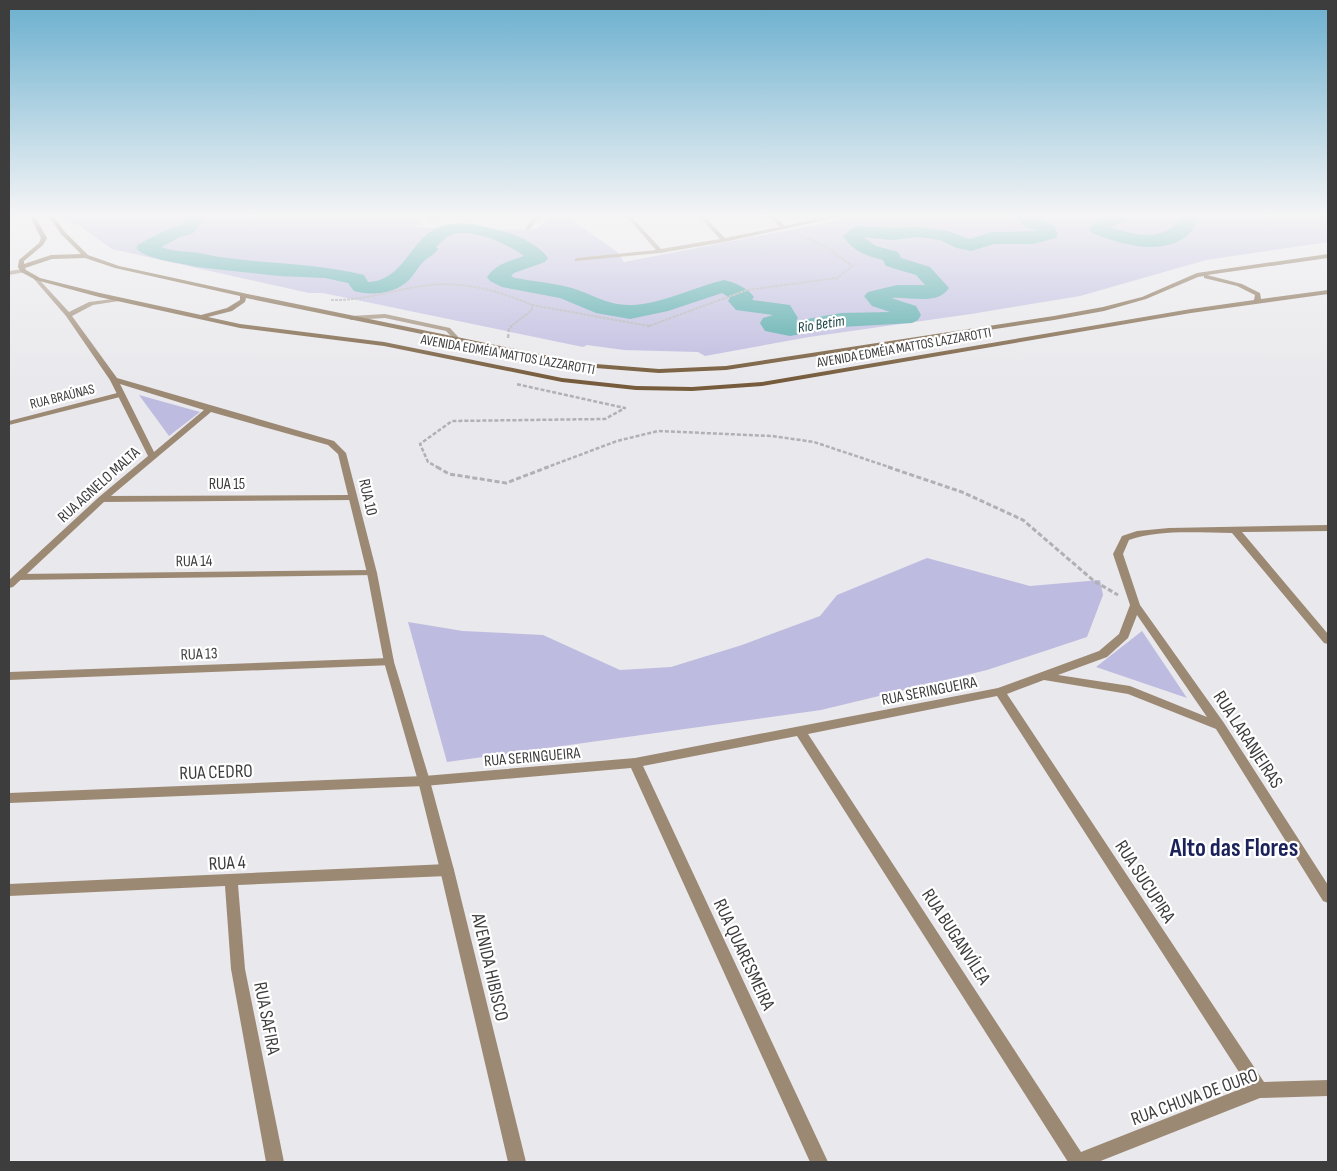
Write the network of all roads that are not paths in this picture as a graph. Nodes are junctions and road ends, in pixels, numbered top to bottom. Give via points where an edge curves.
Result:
1 (23, 270) edge
2 (129, 270) edge
3 (1234, 270) edge
4 (1197, 275) junction
5 (35, 277) junction
6 (1328, 292) edge
7 (243, 295) junction
8 (119, 299) junction
9 (1256, 303) junction
10 (68, 315) junction
11 (198, 317) junction
12 (351, 318) joint
13 (458, 340) joint
14 (114, 380) junction
15 (121, 394) junction
16 (210, 409) junction
17 (9, 423) edge
18 (152, 456) junction
19 (352, 498) junction
20 (102, 499) junction
21 (1328, 528) edge
22 (1235, 530) junction
23 (372, 572) junction
24 (18, 577) junction
25 (9, 585) edge
26 (1135, 604) junction
27 (1328, 641) edge
28 (390, 662) junction
29 (9, 676) edge
30 (1044, 676) junction
31 (1000, 692) junction
32 (1220, 726) junction
33 (801, 732) junction
34 (635, 764) junction
35 (424, 781) junction
36 (9, 798) edge
37 (447, 870) junction
38 (231, 880) junction
39 (9, 890) edge
40 (1328, 897) edge
41 (1328, 1088) edge
42 (1260, 1090) junction
43 (275, 1162) edge
44 (517, 1162) edge
45 (819, 1162) edge
46 (1078, 1162) edge

1 - 5 main road, AVENIDA EDMÉIA MATTOS LAZZAROTTI
2 - 7 main road
3 - 4 main road, AVENIDA EDMÉIA MATTOS LAZZAROTTI
4 - 9 main road via 1242,284 1258,294
4 - 13 main road, AVENIDA EDMÉIA MATTOS LAZZAROTTI via 1144,298 1096,310 726,368 659,371 584,365
5 - 8 main road, AVENIDA EDMÉIA MATTOS LAZZAROTTI
5 - 10 street
6 - 9 main road, AVENIDA EDMÉIA MATTOS LAZZAROTTI
7 - 11 main road via 238,306
7 - 12 main road
8 - 10 street via 91,303
8 - 11 main road, AVENIDA EDMÉIA MATTOS LAZZAROTTI
9 - 11 main road, AVENIDA EDMÉIA MATTOS LAZZAROTTI via 762,384 692,389 636,388 562,380 384,344 240,326
10 - 14 street
12 - 13 street via 385,316 448,329
14 - 15 street
14 - 16 street, RUA 10
15 - 17 street, RUA BRAÚNAS
15 - 18 street
16 - 18 street, RUA AGNELO MALTA
16 - 19 street, RUA 10 via 331,443 342,453
18 - 20 street, RUA AGNELO MALTA
19 - 20 street, RUA 15
19 - 23 street, RUA 10
20 - 24 street, RUA AGNELO MALTA
21 - 22 street
22 - 26 street via 1169,531 1125,538 1118,554
22 - 27 street
23 - 24 street, RUA 14
23 - 28 street, RUA 10
24 - 25 street, RUA AGNELO MALTA
26 - 30 street, RUA SERINGUEIRA via 1124,636 1103,654
26 - 32 street, RUA LARANJEIRAS
28 - 29 street, RUA 13
28 - 35 street, RUA 10
30 - 31 street, RUA SERINGUEIRA
30 - 32 street via 1130,690
31 - 33 street, RUA SERINGUEIRA
31 - 42 street, RUA SUCUPIRA
32 - 40 street, RUA LARANJEIRAS
33 - 34 street, RUA SERINGUEIRA
33 - 46 street, RUA BUGANVÍLEA
34 - 35 street, RUA SERINGUEIRA
34 - 45 street, RUA QUARESMEIRA
35 - 36 street, RUA CEDRO
35 - 37 street, AVENIDA HIBISCO
37 - 38 street, RUA 4
37 - 44 street, AVENIDA HIBISCO
38 - 39 street, RUA 4
38 - 43 street, RUA SAFIRA via 238,969
41 - 42 street, RUA CHUVA DE OURO
42 - 46 street, RUA CHUVA DE OURO

